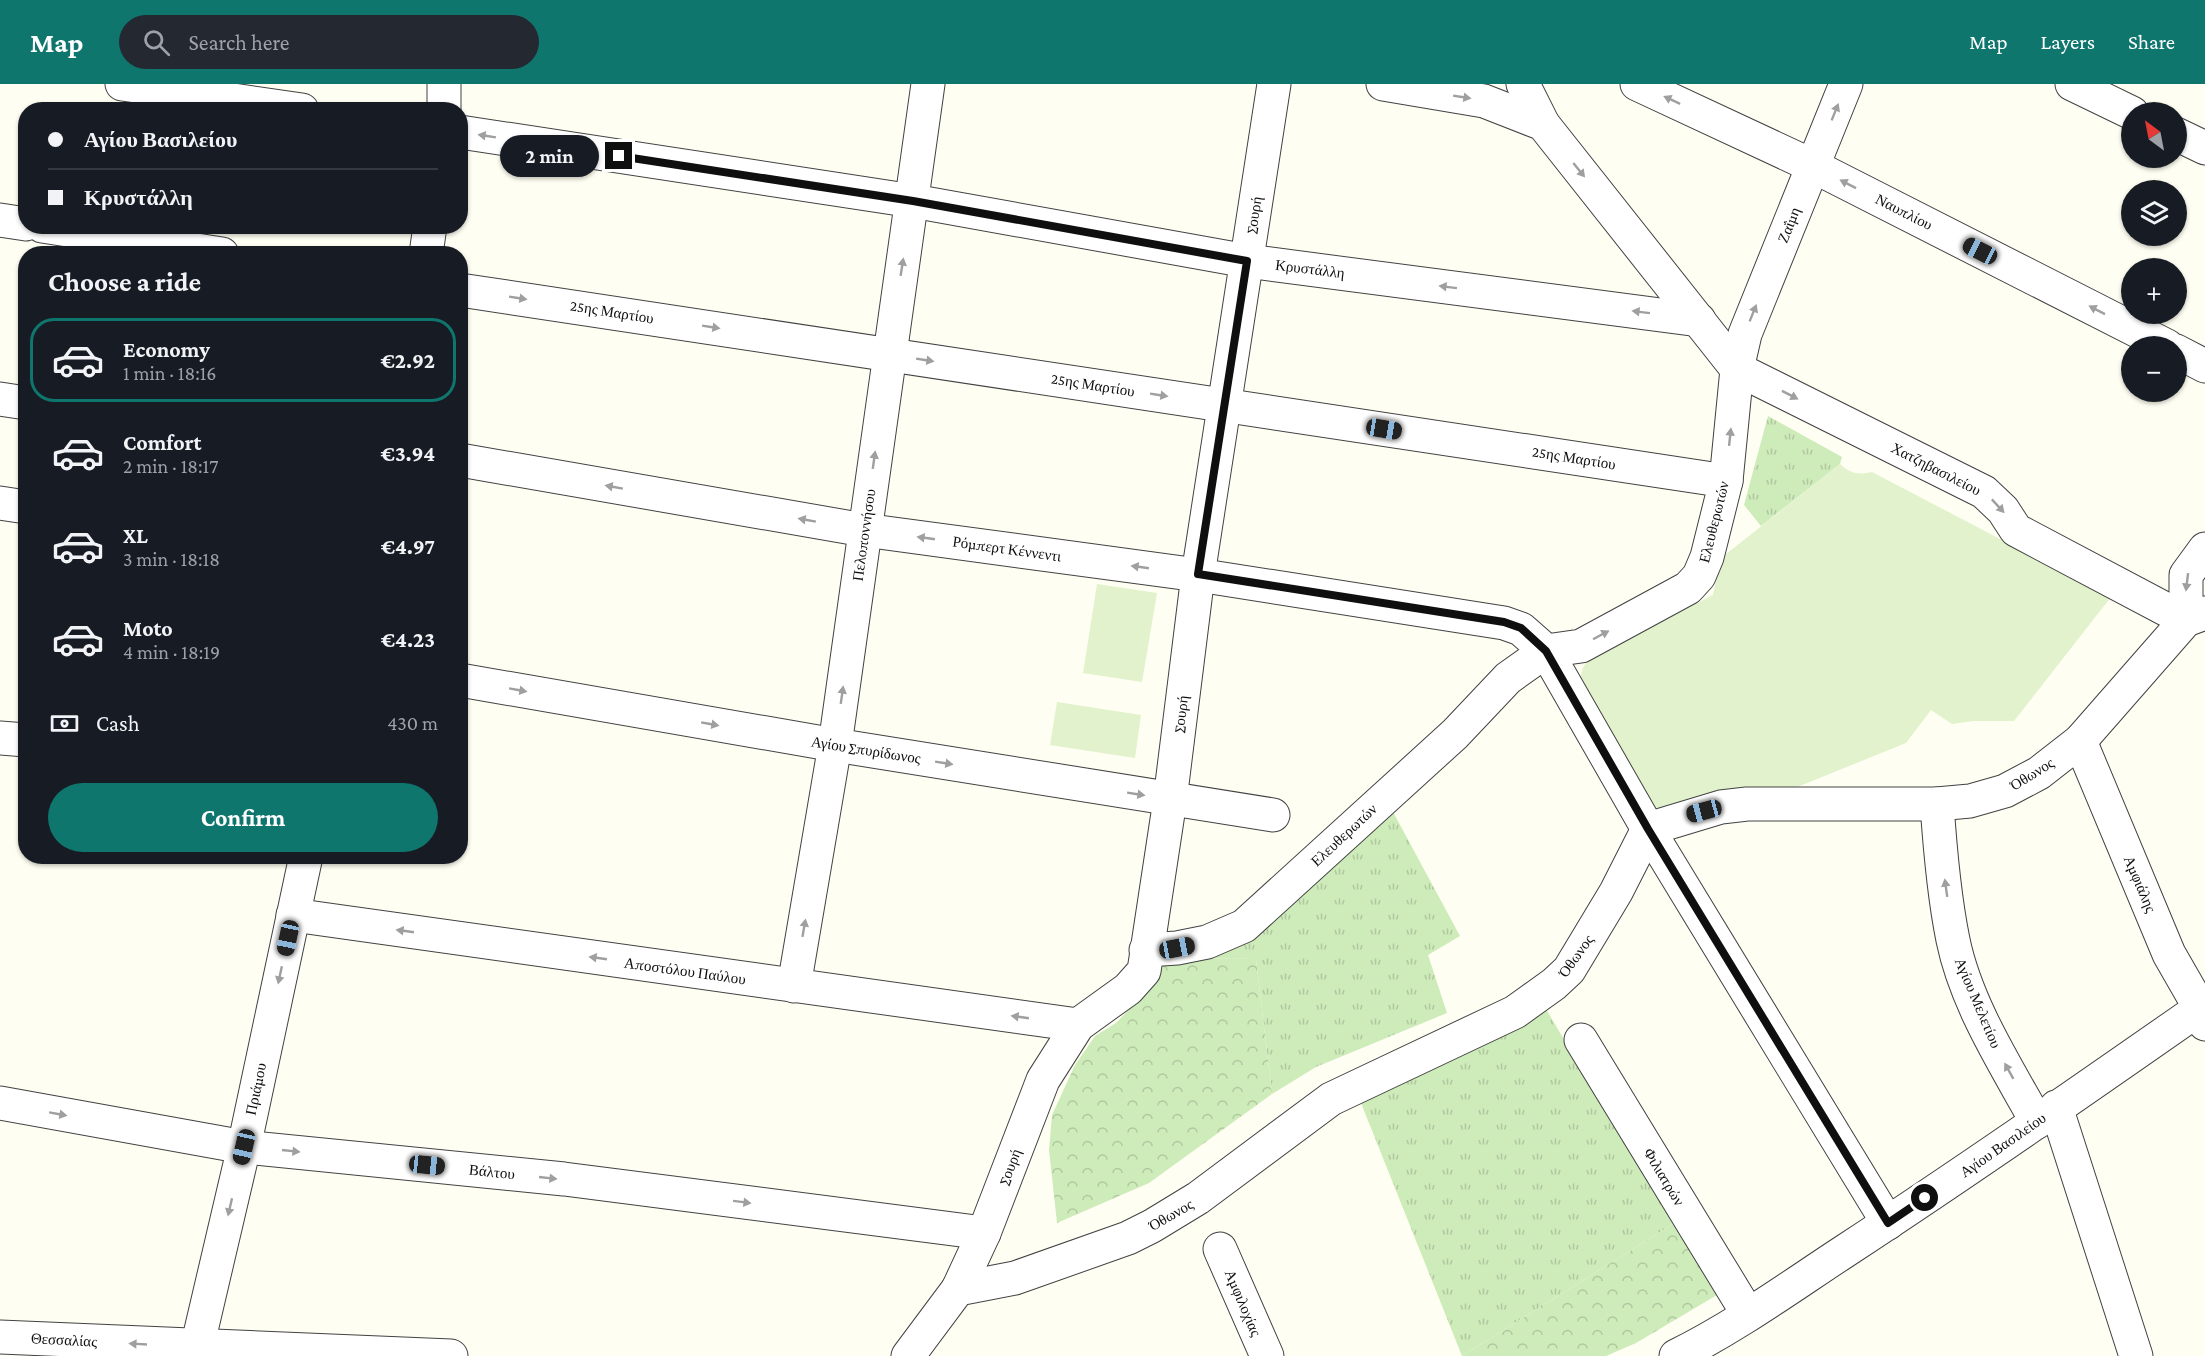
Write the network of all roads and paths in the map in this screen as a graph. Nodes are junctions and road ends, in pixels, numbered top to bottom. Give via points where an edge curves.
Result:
1 (122, 84) edge
2 (444, 84) edge
3 (928, 84) edge
4 (1275, 84) edge
5 (1383, 84) edge
6 (1523, 84) edge
7 (1637, 84) edge
8 (1846, 84) edge
9 (2072, 84) edge
10 (247, 102) edge
11 (444, 102) edge
12 (2121, 108) edge
13 (1543, 124) junction
14 (468, 133) edge
15 (2187, 139) edge
16 (2205, 148) edge
17 (1813, 166) junction
18 (913, 201) junction
19 (0, 220) edge
20 (18, 223) edge
21 (93, 234) edge
22 (171, 246) edge
23 (1247, 261) junction
24 (468, 291) edge
25 (1699, 320) junction
26 (2148, 336) edge
27 (889, 354) junction
28 (2187, 357) edge
29 (2205, 366) edge
30 (1737, 369) junction
31 (0, 399) edge
32 (18, 402) edge
33 (1225, 405) junction
34 (468, 461) edge
35 (1726, 481) junction
36 (0, 503) edge
37 (18, 506) edge
38 (864, 530) junction
39 (2205, 549) edge
40 (1198, 574) junction
41 (2195, 616) edge
42 (1546, 651) junction
43 (468, 681) edge
44 (0, 738) edge
45 (18, 739) edge
46 (2080, 741) junction
47 (835, 745) junction
48 (1170, 800) junction
49 (1937, 804) junction
50 (1273, 815) dead end
51 (1648, 829) junction
52 (304, 864) edge
53 (293, 915) junction
54 (1146, 950) junction
55 (794, 986) junction
56 (2203, 1012) edge
57 (1078, 1025) junction
58 (1581, 1040) dead end
59 (0, 1103) edge
60 (2047, 1115) junction
61 (244, 1147) junction
62 (1888, 1223) junction
63 (984, 1233) junction
64 (1220, 1250) dead end
65 (958, 1289) junction
66 (1748, 1314) junction
67 (0, 1337) edge
68 (196, 1351) edge
69 (1685, 1354) edge
70 (451, 1356) edge
71 (908, 1356) edge
72 (1267, 1356) edge
73 (2136, 1356) edge

1 - 10 street
2 - 11 street
3 - 18 street, Πελοποννήσου
4 - 23 street, Σουρή
5 -> 13 street via 1484,101
6 - 13 street
17 -> 7 street, Ναυπλίου
17 -> 8 street, Ζαΐμη
9 - 12 street
13 -> 25 street
18 -> 14 street, Κρυστάλλη
15 - 16 street
26 -> 17 street, Ναυπλίου
30 -> 17 street, Ζαΐμη via 1745,333
18 - 23 street, Κρυστάλλη
27 -> 18 street, Πελοποννήσου
19 - 20 street
21 - 22 street
25 -> 23 street, Κρυστάλλη
23 - 33 street, Σουρή
24 -> 27 street, 25ης Μαρτίου
25 - 30 street
27 -> 33 street, 25ης Μαρτίου
38 -> 27 street, Πελοποννήσου
28 - 29 street
35 -> 30 street, Ελευθερωτών
30 -> 41 street, Χατζηβασιλείου via 1984,492 2016,530
31 - 32 street
33 - 35 street, 25ης Μαρτίου
33 - 40 street, Σουρή
38 -> 34 street, Ρόμπερτ Κέννεντι
42 -> 35 street, Ελευθερωτών via 1581,646 1688,588 1699,576 1707,557
36 - 37 street
40 -> 38 street, Ρόμπερτ Κέννεντι
47 -> 38 street, Πελοποννήσου
39 -> 41 street via 2186,575
40 - 42 street, Ρόμπερτ Κέννεντι via 1504,622 1521,628
40 - 48 street, Σουρή
41 - 46 street, Όθωνος
42 - 51 street, Ρόμπερτ Κέννεντι
42 - 54 street, Ελευθερωτών via 1508,678 1455,734 1244,926 1207,942
43 -> 47 street, Αγίου Σπυρίδωνος
44 - 45 street
46 - 49 street, Όθωνος via 2039,773 2005,791 1970,801
46 - 56 street, Αμφιάλης via 2169,954
47 -> 48 street, Αγίου Σπυρίδωνος
55 -> 47 street, Πελοποννήσου
48 - 50 street, Αγίου Σπυρίδωνος
48 - 54 street, Σουρή
49 - 51 street, Όθωνος via 1747,804 1721,807
60 -> 49 street, Αγίου Μελετίου via 1981,1017 1965,978 1953,942
51 - 62 street, Ρόμπερτ Κέννεντι
51 - 65 street, Όθωνος via 1569,970 1515,1012 1332,1099 1198,1198 1128,1238 1015,1278
52 - 53 street, Πριάμου
55 -> 53 street, Αποστόλου Παύλου
53 -> 61 street, Πριάμου
54 - 57 street, Σουρή via 1144,971 1128,989
57 -> 55 street, Αποστόλου Παύλου
56 - 60 street, Αγίου Βασιλείου
57 - 63 street, Σουρή via 1043,1080
58 - 66 street, Φιλιατρών
59 -> 61 street, Βάλτου
60 - 62 street, Αγίου Βασιλείου
60 - 73 street, Αγίου Μελετίου
61 -> 63 street, Βάλτου via 575,1181
61 -> 68 street, Πριάμου
62 - 66 street, Αγίου Βασιλείου
63 - 65 street, Σουρή
64 - 72 street, Αμφιλοχίας
65 - 71 street
66 - 69 street, Αγίου Βασιλείου
68 -> 67 street, Θεσσαλίας
68 - 70 street, Θεσσαλίας

